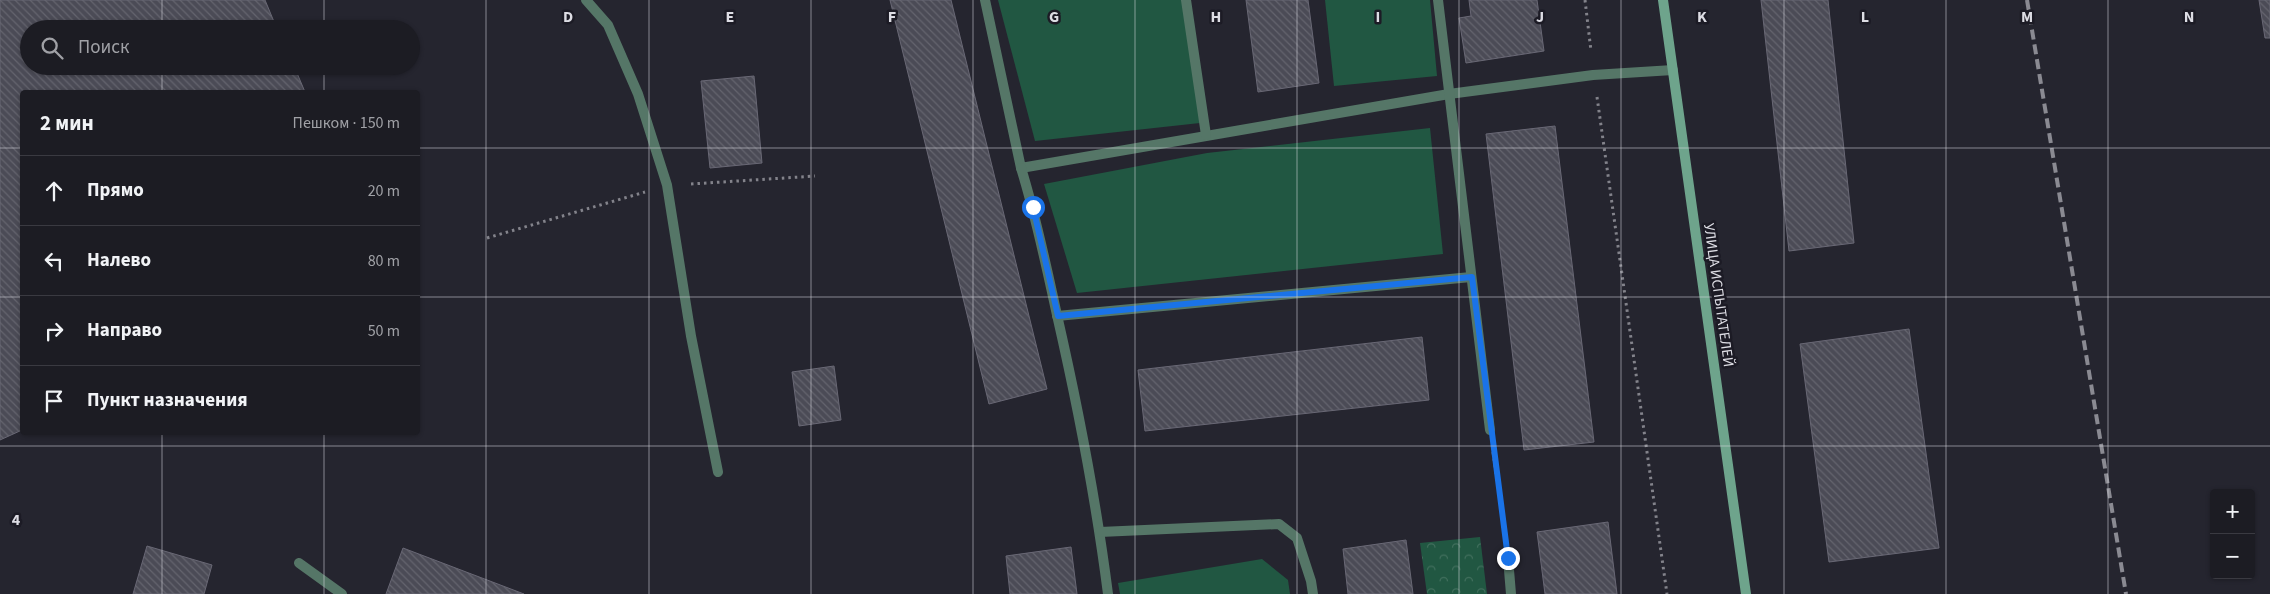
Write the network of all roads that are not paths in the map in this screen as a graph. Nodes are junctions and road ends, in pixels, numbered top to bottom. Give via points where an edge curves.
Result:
1 (586, 0) edge
2 (985, 0) edge
3 (1186, 0) edge
4 (1438, 0) edge
5 (1663, 0) edge
6 (1674, 70) junction
7 (1449, 94) junction
8 (1206, 135) junction
9 (1021, 168) junction
10 (1472, 277) junction
11 (1058, 316) junction
12 (1490, 430) road end
13 (718, 472) dead end
14 (1100, 532) junction
15 (1508, 558) road end
16 (299, 562) dead end
17 (342, 594) edge
18 (1108, 594) edge
19 (1313, 594) edge
20 (1512, 594) edge
21 (1746, 594) edge

1 - 13 lane via 608,25 638,94 667,185 691,336
2 - 9 lane
3 - 8 lane
4 - 7 lane
5 - 6 main road, УЛИЦА ИСПЫТАТЕЛЕЙ
6 - 7 lane via 1594,75
6 - 21 main road, УЛИЦА ИСПЫТАТЕЛЕЙ
7 - 8 lane
7 - 10 lane
8 - 9 lane
9 - 11 lane
10 - 11 lane
10 - 12 lane
11 - 14 lane
14 - 18 lane
14 - 19 lane via 1279,524 1297,538
15 - 20 lane
16 - 17 lane

